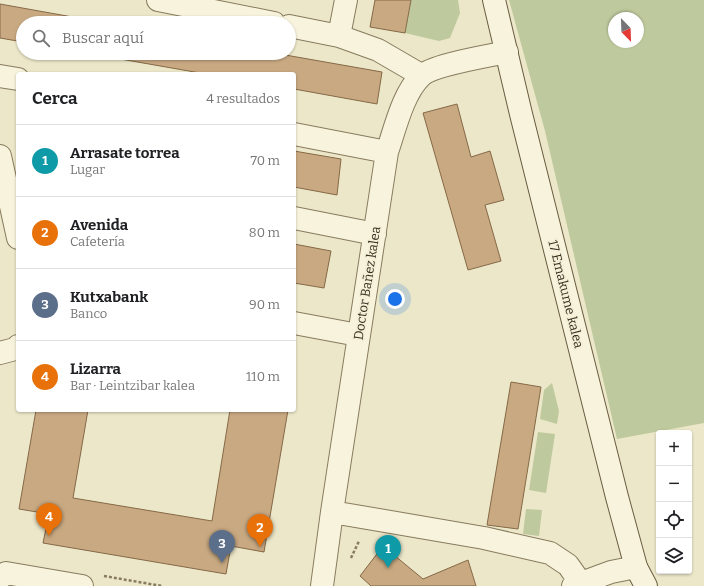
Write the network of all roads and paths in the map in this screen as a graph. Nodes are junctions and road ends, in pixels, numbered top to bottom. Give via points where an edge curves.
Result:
1 (158, 0) edge
2 (346, 0) edge
3 (494, 0) edge
4 (239, 16) edge
5 (296, 27) edge
6 (339, 36) junction
7 (507, 52) junction
8 (422, 75) junction
9 (0, 76) edge
10 (16, 79) edge
11 (296, 134) edge
12 (387, 152) junction
13 (0, 156) edge
14 (16, 160) edge
15 (296, 218) edge
16 (16, 229) edge
17 (375, 234) junction
18 (296, 323) edge
19 (358, 334) junction
20 (16, 348) edge
21 (0, 353) edge
22 (332, 512) junction
23 (636, 567) junction
24 (0, 578) edge
25 (577, 584) edge
26 (82, 586) edge
27 (322, 586) edge
28 (646, 586) edge

1 - 4 street
2 - 6 street
3 - 7 street, 17 Emakume kalea
5 - 6 street
6 - 8 street via 378,50
7 - 8 street via 447,65
7 - 23 street, 17 Emakume kalea via 616,497
8 - 12 street, Doctor Bañez kalea via 404,101
9 - 10 street
11 - 12 street
12 - 17 street, Doctor Bañez kalea
13 - 14 street
13 - 16 street
15 - 17 street
17 - 19 street, Doctor Bañez kalea
18 - 19 street
19 - 22 street, Doctor Bañez kalea
20 - 21 street
22 - 25 street via 550,553 573,569
22 - 27 street, Doctor Bañez kalea
23 - 25 street via 611,572
23 - 28 street, 17 Emakume kalea
24 - 26 street via 6,573

